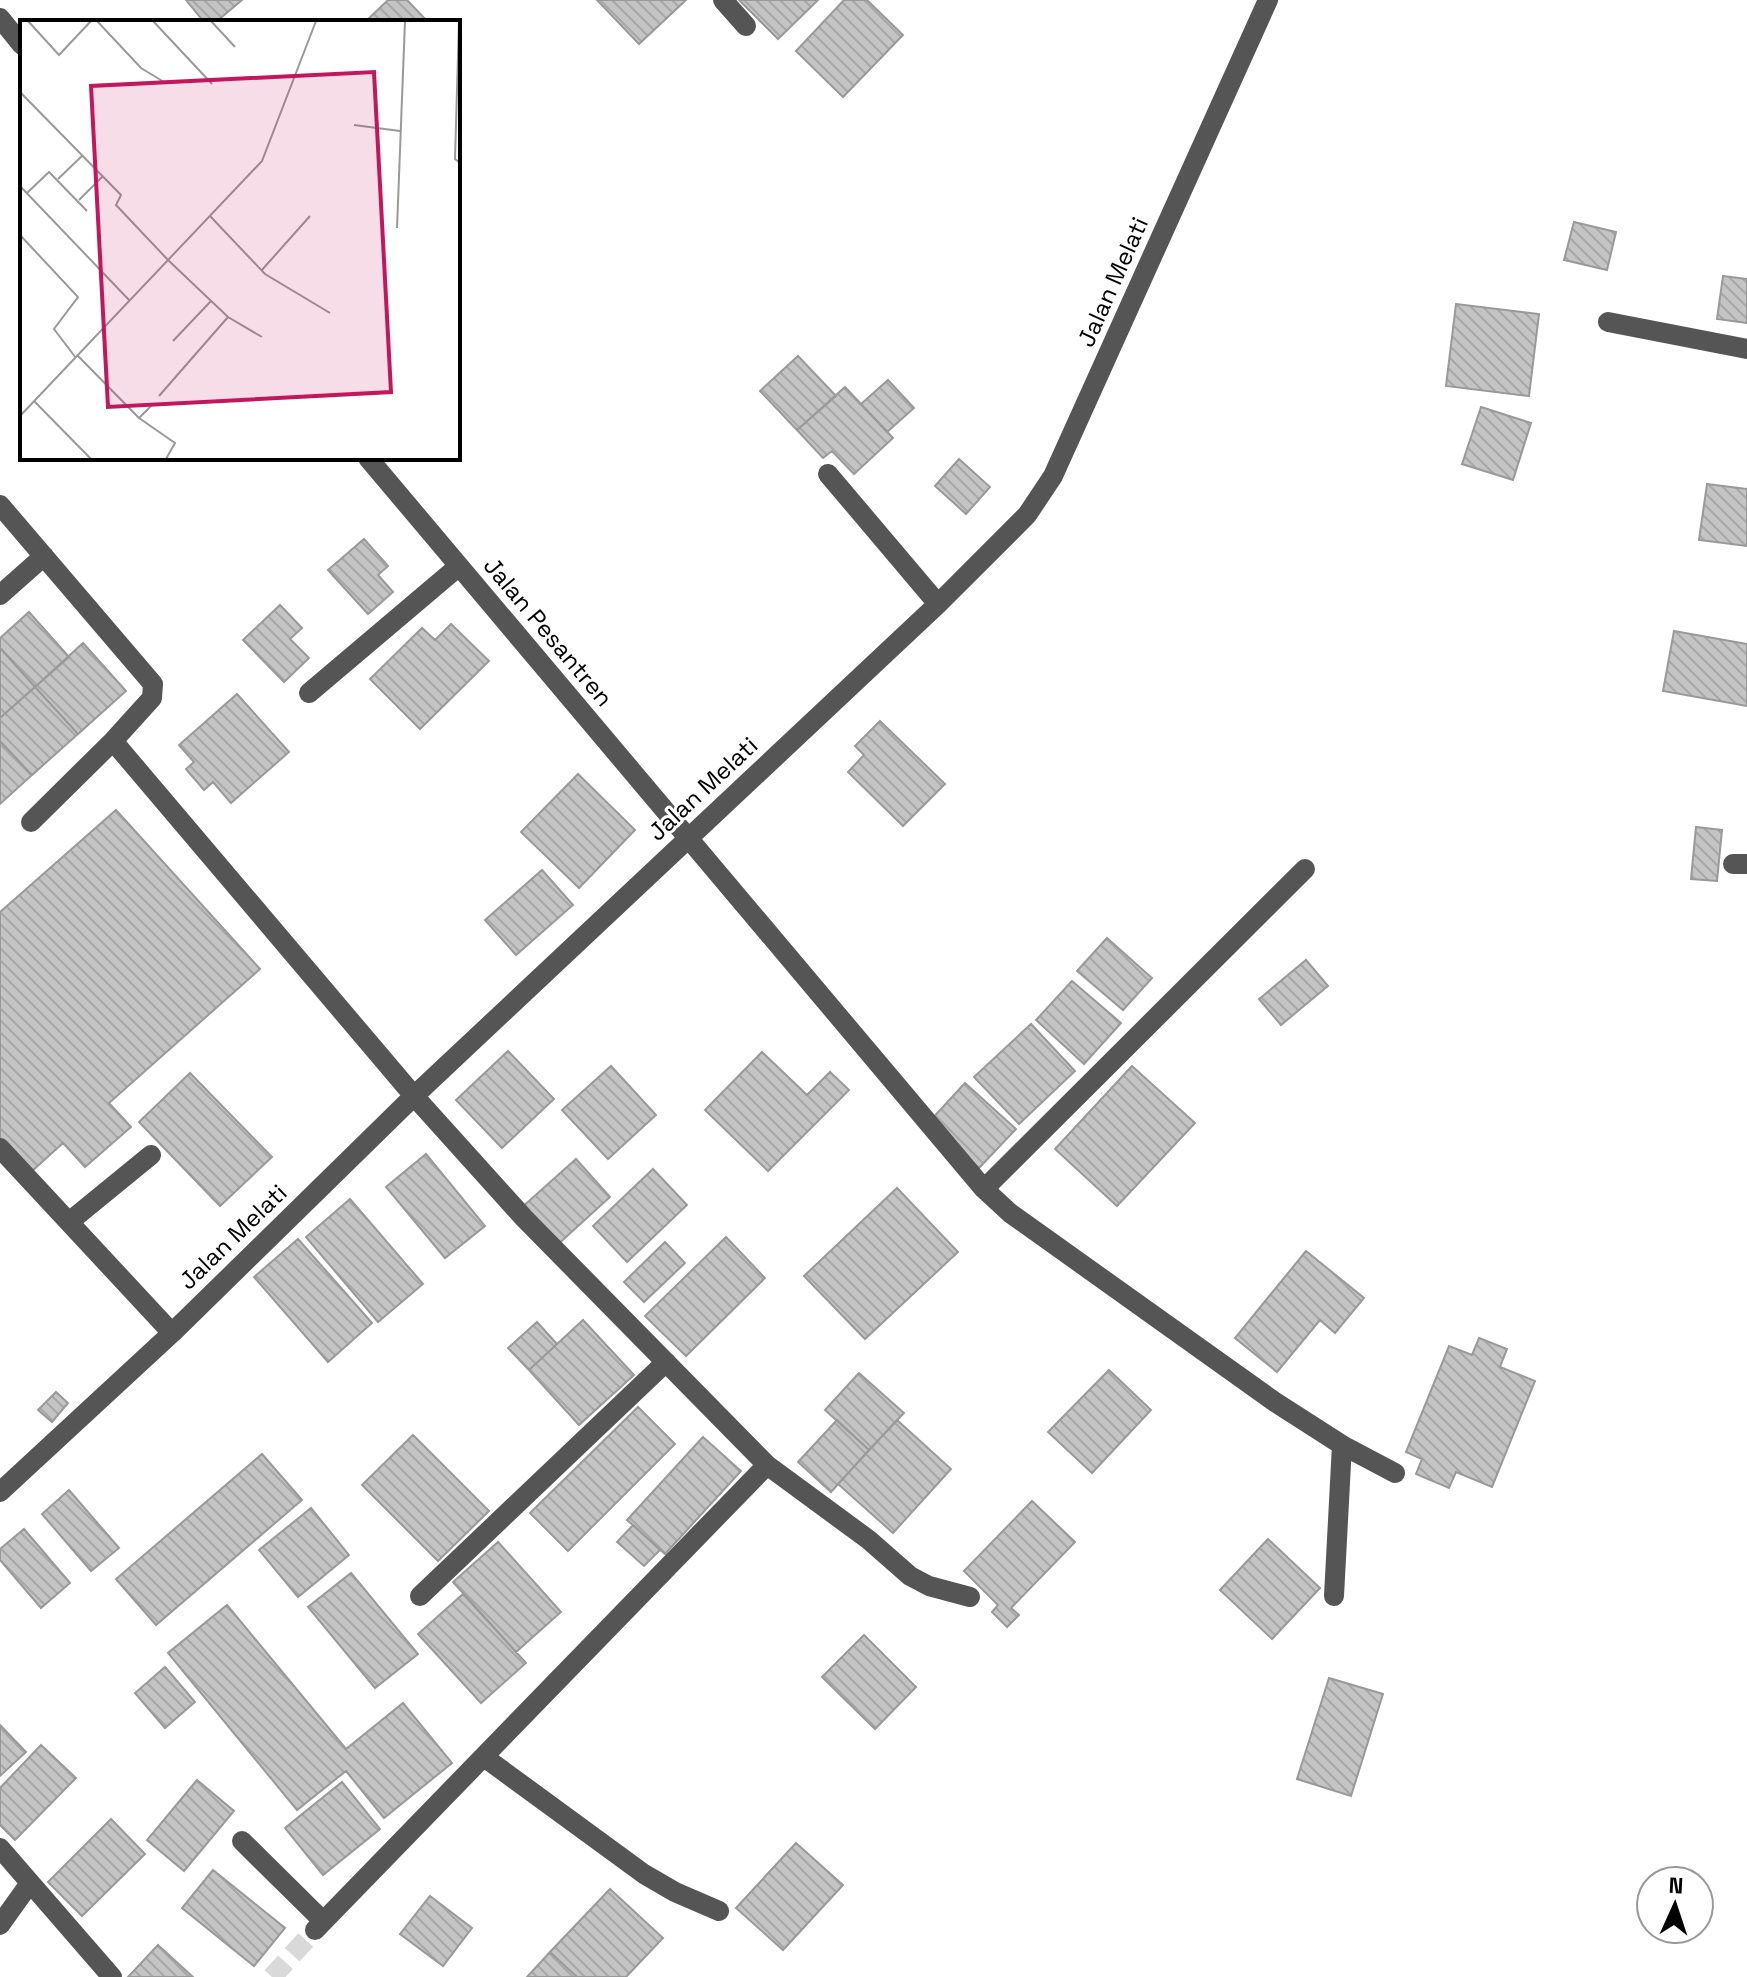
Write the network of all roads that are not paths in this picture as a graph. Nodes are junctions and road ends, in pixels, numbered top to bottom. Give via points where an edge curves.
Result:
1 (723, 0) edge
2 (1268, 0) edge
3 (0, 18) edge
4 (746, 26) dead end
5 (20, 43) edge
6 (1608, 322) dead end
7 (1747, 349) edge
8 (370, 460) edge
9 (828, 474) dead end
10 (0, 505) edge
11 (44, 556) junction
12 (459, 566) junction
13 (0, 595) edge
14 (938, 604) junction
15 (309, 693) dead end
16 (113, 741) junction
17 (31, 822) dead end
18 (687, 839) junction
19 (1305, 869) dead end
20 (414, 1096) junction
21 (0, 1148) edge
22 (151, 1155) dead end
23 (984, 1189) junction
24 (69, 1222) junction
25 (172, 1333) junction
26 (666, 1362) junction
27 (1342, 1445) junction
28 (767, 1465) junction
29 (1395, 1473) dead end
30 (0, 1492) edge
31 (420, 1596) dead end
32 (1334, 1596) dead end
33 (970, 1597) dead end
34 (484, 1757) junction
35 (242, 1841) dead end
36 (0, 1848) edge
37 (30, 1883) junction
38 (719, 1911) dead end
39 (0, 1925) edge
40 (112, 1977) edge

1 - 4 street
2 - 14 street, Jalan Melati via 1053,476 1027,515
3 - 5 street
6 - 7 street
8 - 12 street, Jalan Pesantren
9 - 14 street
10 - 11 street
11 - 13 street
11 - 16 street via 153,684 152,698
12 - 15 street
12 - 18 street, Jalan Pesantren
14 - 18 street, Jalan Melati
16 - 17 street
16 - 20 street
18 - 20 street, Jalan Melati
18 - 23 street, Jalan Pesantren
19 - 23 street
20 - 25 street, Jalan Melati
20 - 26 street via 524,1218
21 - 24 street
22 - 24 street
23 - 27 street, Jalan Pesantren via 1010,1213
24 - 25 street
25 - 30 street, Jalan Melati
26 - 28 street
26 - 31 street
27 - 29 street, Jalan Pesantren
27 - 32 street
28 - 33 street via 910,1576
28 - 34 street
34 - 35 street via 319,1926
34 - 38 street via 644,1874
36 - 37 street
37 - 39 street
37 - 40 street

